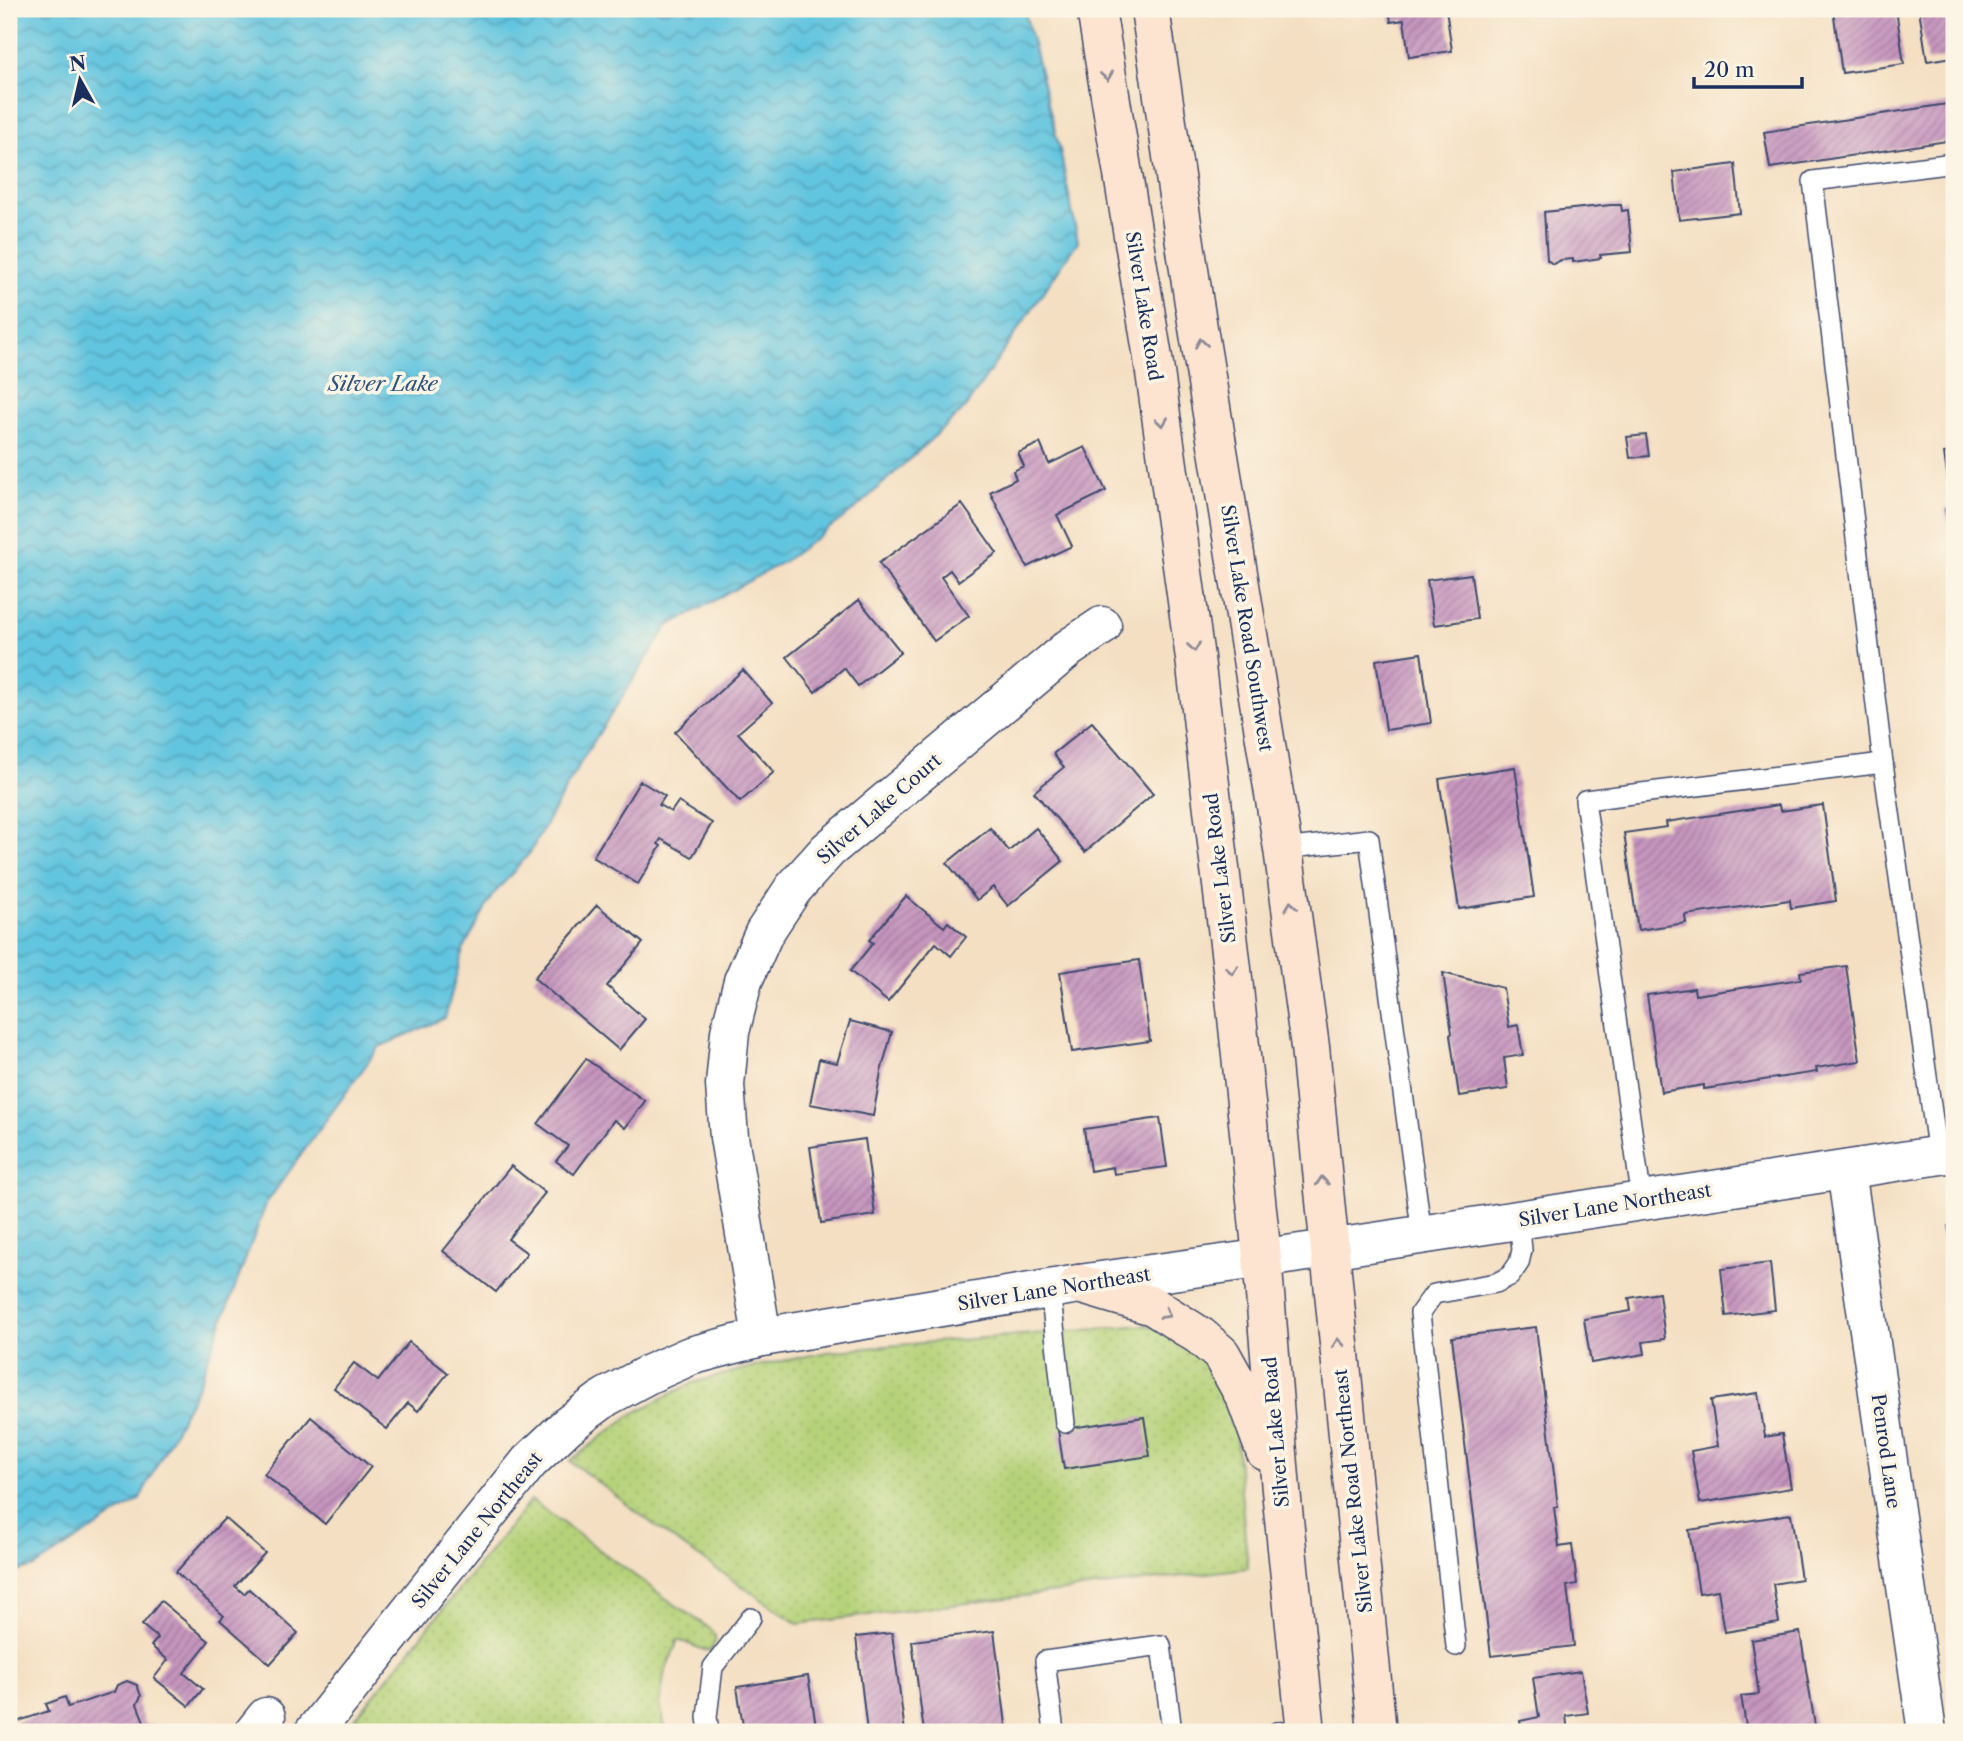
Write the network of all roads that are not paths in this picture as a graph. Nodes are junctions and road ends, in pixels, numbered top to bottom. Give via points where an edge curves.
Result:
1 (1096, 9) edge
2 (1150, 9) edge
3 (1954, 163) edge
4 (1102, 626) dead end
5 (1883, 763) junction
6 (1283, 849) junction
7 (1946, 1154) edge
8 (1846, 1170) junction
9 (1642, 1201) junction
10 (1519, 1219) junction
11 (1422, 1235) junction
12 (1329, 1249) junction
13 (1262, 1257) junction
14 (1065, 1286) junction
15 (762, 1337) junction
16 (1065, 1423) dead end
17 (1281, 1490) junction
18 (751, 1618) dead end
19 (1456, 1646) dead end
20 (1296, 1731) edge
21 (314, 1732) edge
22 (709, 1732) edge
23 (1054, 1732) edge
24 (1172, 1732) edge
25 (1377, 1732) edge
26 (1927, 1732) edge

1 -> 13 main road, Silver Lake Road via 1153,358 1195,658
6 -> 2 main road, Silver Lake Road Southwest
3 - 5 lane via 1813,181
4 - 15 street, Silver Lake Court via 1069,648 828,850 793,889 764,933 739,993 725,1085 729,1137
5 - 7 lane
5 - 9 lane via 1586,800
6 - 11 lane via 1369,839
12 -> 6 main road, Silver Lake Road Southwest via 1310,1047
7 - 8 street, Silver Lane Northeast
8 - 9 street, Silver Lane Northeast
8 - 26 street, Penrod Lane
9 - 10 street, Silver Lane Northeast
10 - 11 street, Silver Lane Northeast
10 - 19 lane via 1522,1250 1510,1276 1496,1283 1434,1294 1420,1313
11 - 12 street, Silver Lane Northeast
12 - 13 street, Silver Lane Northeast
25 -> 12 main road, Silver Lake Road Northeast
13 - 14 street, Silver Lane Northeast
13 - 17 main road, Silver Lake Road
14 - 15 street, Silver Lane Northeast
14 - 16 lane
14 -> 17 main road via 1153,1306 1222,1354 1245,1397
15 - 21 street, Silver Lane Northeast via 690,1356 649,1374 606,1397 567,1426 529,1462
17 - 20 main road, Silver Lake Road
18 - 22 lane via 713,1667
23 - 24 lane via 1045,1661 1161,1645

